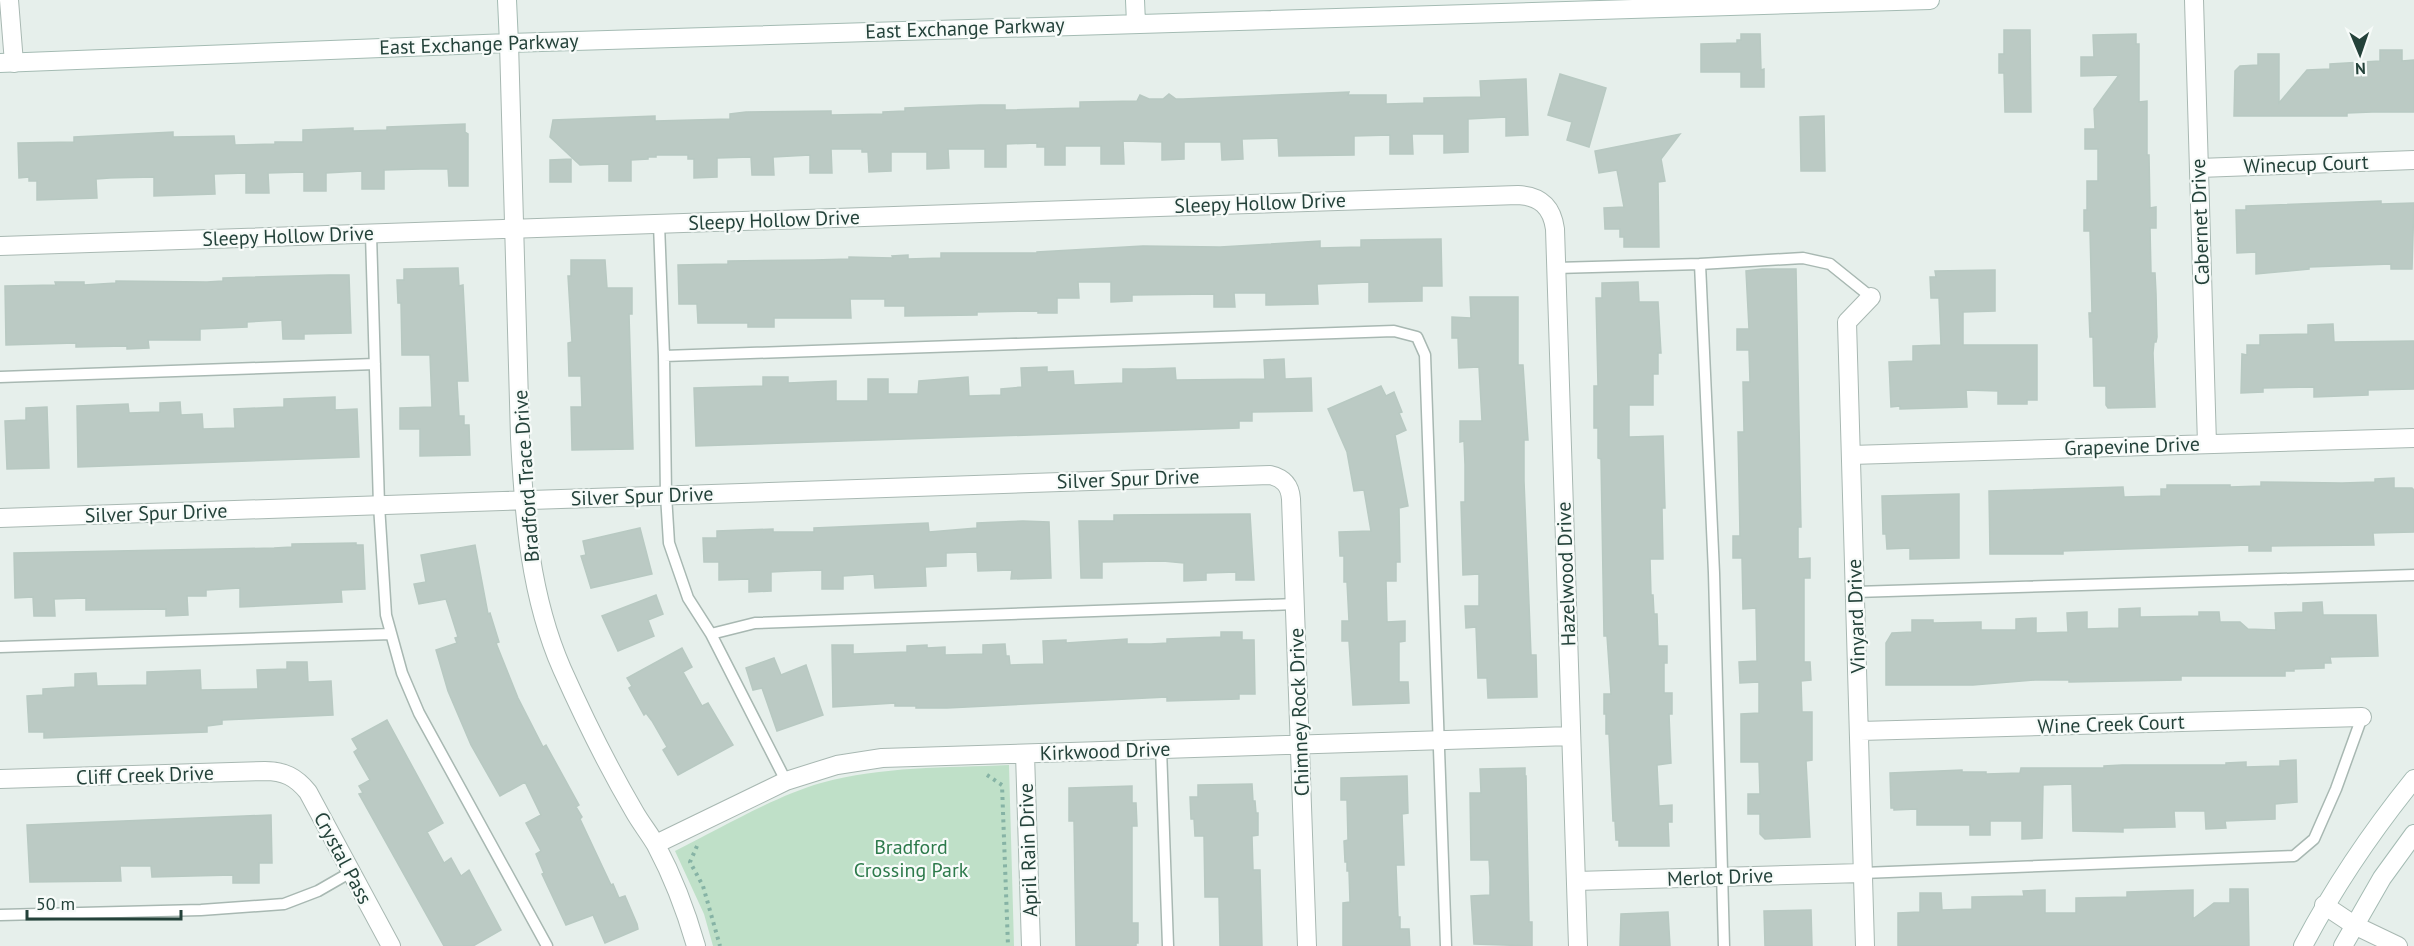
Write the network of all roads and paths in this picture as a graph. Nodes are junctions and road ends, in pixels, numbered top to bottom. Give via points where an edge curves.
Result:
1 (9, 0) edge
2 (507, 0) edge
3 (1135, 0) edge
4 (1930, 0) edge
5 (2194, 0) edge
6 (1636, 4) edge
7 (1137, 23) junction
8 (509, 43) junction
9 (7, 63) edge
10 (2414, 160) edge
11 (2199, 168) junction
12 (1545, 205) joint
13 (659, 224) junction
14 (514, 229) junction
15 (371, 234) junction
16 (0, 246) edge
17 (1700, 264) junction
18 (1556, 268) junction
19 (1871, 297) joint
20 (664, 356) junction
21 (375, 364) junction
22 (0, 377) edge
23 (2414, 438) edge
24 (2207, 444) junction
25 (1851, 455) junction
26 (1283, 480) joint
27 (666, 495) junction
28 (524, 500) junction
29 (379, 505) junction
30 (0, 518) edge
31 (2414, 575) edge
32 (1855, 592) junction
33 (1295, 604) junction
34 (391, 634) junction
35 (711, 634) junction
36 (0, 647) edge
37 (2362, 717) joint
38 (1860, 731) junction
39 (1571, 736) junction
40 (1438, 740) junction
41 (1300, 743) junction
42 (1161, 748) junction
43 (1025, 754) junction
44 (984, 772) dead end
45 (290, 775) joint
46 (0, 779) edge
47 (2414, 779) edge
48 (786, 781) junction
49 (2414, 834) edge
50 (656, 844) junction
51 (698, 845) dead end
52 (351, 872) junction
53 (1863, 873) junction
54 (1721, 877) junction
55 (1576, 881) junction
56 (2324, 905) junction
57 (0, 915) edge
58 (2354, 925) junction
59 (391, 946) edge
60 (547, 946) edge
61 (696, 946) edge
62 (720, 946) edge
63 (1008, 946) edge
64 (1031, 946) edge
65 (1167, 946) edge
66 (1306, 946) edge
67 (1446, 946) edge
68 (1578, 946) edge
69 (1724, 946) edge
70 (1865, 946) edge
71 (2303, 946) edge
72 (2343, 946) edge
73 (2398, 946) edge

1 - 9 street
2 - 8 street, Bradford Trace Drive
3 - 7 street
4 - 6 street, East Exchange Parkway
5 - 11 street, Cabernet Drive
6 - 7 street, East Exchange Parkway
7 - 8 street, East Exchange Parkway
8 - 9 street, East Exchange Parkway
8 - 14 street, Bradford Trace Drive
10 - 11 street, Winecup Court
11 - 24 street, Cabernet Drive
12 - 13 street, Sleepy Hollow Drive via 1529,195 1518,195
12 - 18 street, Hazelwood Drive via 1553,218
13 - 14 street, Sleepy Hollow Drive
13 - 20 lane
14 - 15 street, Sleepy Hollow Drive
14 - 28 street, Bradford Trace Drive
15 - 16 street, Sleepy Hollow Drive
15 - 21 lane
17 - 18 lane
17 - 19 lane via 1803,258 1830,264
17 - 54 lane via 1714,573
18 - 39 street, Hazelwood Drive
19 - 25 street, Vinyard Drive via 1847,322
20 - 27 lane
20 - 40 lane via 1394,332 1417,338 1425,355
21 - 22 lane
21 - 29 lane
23 - 24 street, Grapevine Drive
24 - 25 street, Grapevine Drive
25 - 32 street, Vinyard Drive
26 - 27 street, Silver Spur Drive via 1270,474
26 - 33 street, Chimney Rock Drive via 1291,492
27 - 28 street, Silver Spur Drive
27 - 35 lane via 669,543 688,598
28 - 29 street, Silver Spur Drive
28 - 50 street, Bradford Trace Drive via 535,581 561,667 634,811
29 - 30 street, Silver Spur Drive
29 - 34 lane via 386,615
31 - 32 lane
32 - 38 street, Vinyard Drive
33 - 35 lane via 755,623
33 - 41 street, Chimney Rock Drive
34 - 36 lane
34 - 60 lane via 419,713
35 - 48 lane
37 - 38 street, Wine Creek Court
37 - 53 lane via 2314,839 2294,856
38 - 53 street, Vinyard Drive
39 - 40 street, Kirkwood Drive
39 - 55 street, Hazelwood Drive
40 - 41 street, Kirkwood Drive
40 - 67 lane
41 - 42 street, Kirkwood Drive
41 - 66 street, Chimney Rock Drive
42 - 43 street, Kirkwood Drive
42 - 65 lane
43 - 48 street, Kirkwood Drive via 882,758 837,765
43 - 64 street, April Rain Drive
44 - 63 path via 1002,785
45 - 46 street, Cliff Creek Drive via 265,771
45 - 52 street, Crystal Pass via 308,792
47 - 56 street
48 - 50 street, Kirkwood Drive
49 - 58 street
50 - 61 street, Bradford Trace Drive via 686,910
51 - 62 path via 690,862 703,886
52 - 57 lane via 284,904
52 - 59 street, Crystal Pass
53 - 54 street, Merlot Drive
53 - 70 street, Vinyard Drive
54 - 55 street, Merlot Drive
54 - 69 lane
55 - 68 street, Hazelwood Drive
56 - 58 street
56 - 71 street
58 - 72 street
58 - 73 street

